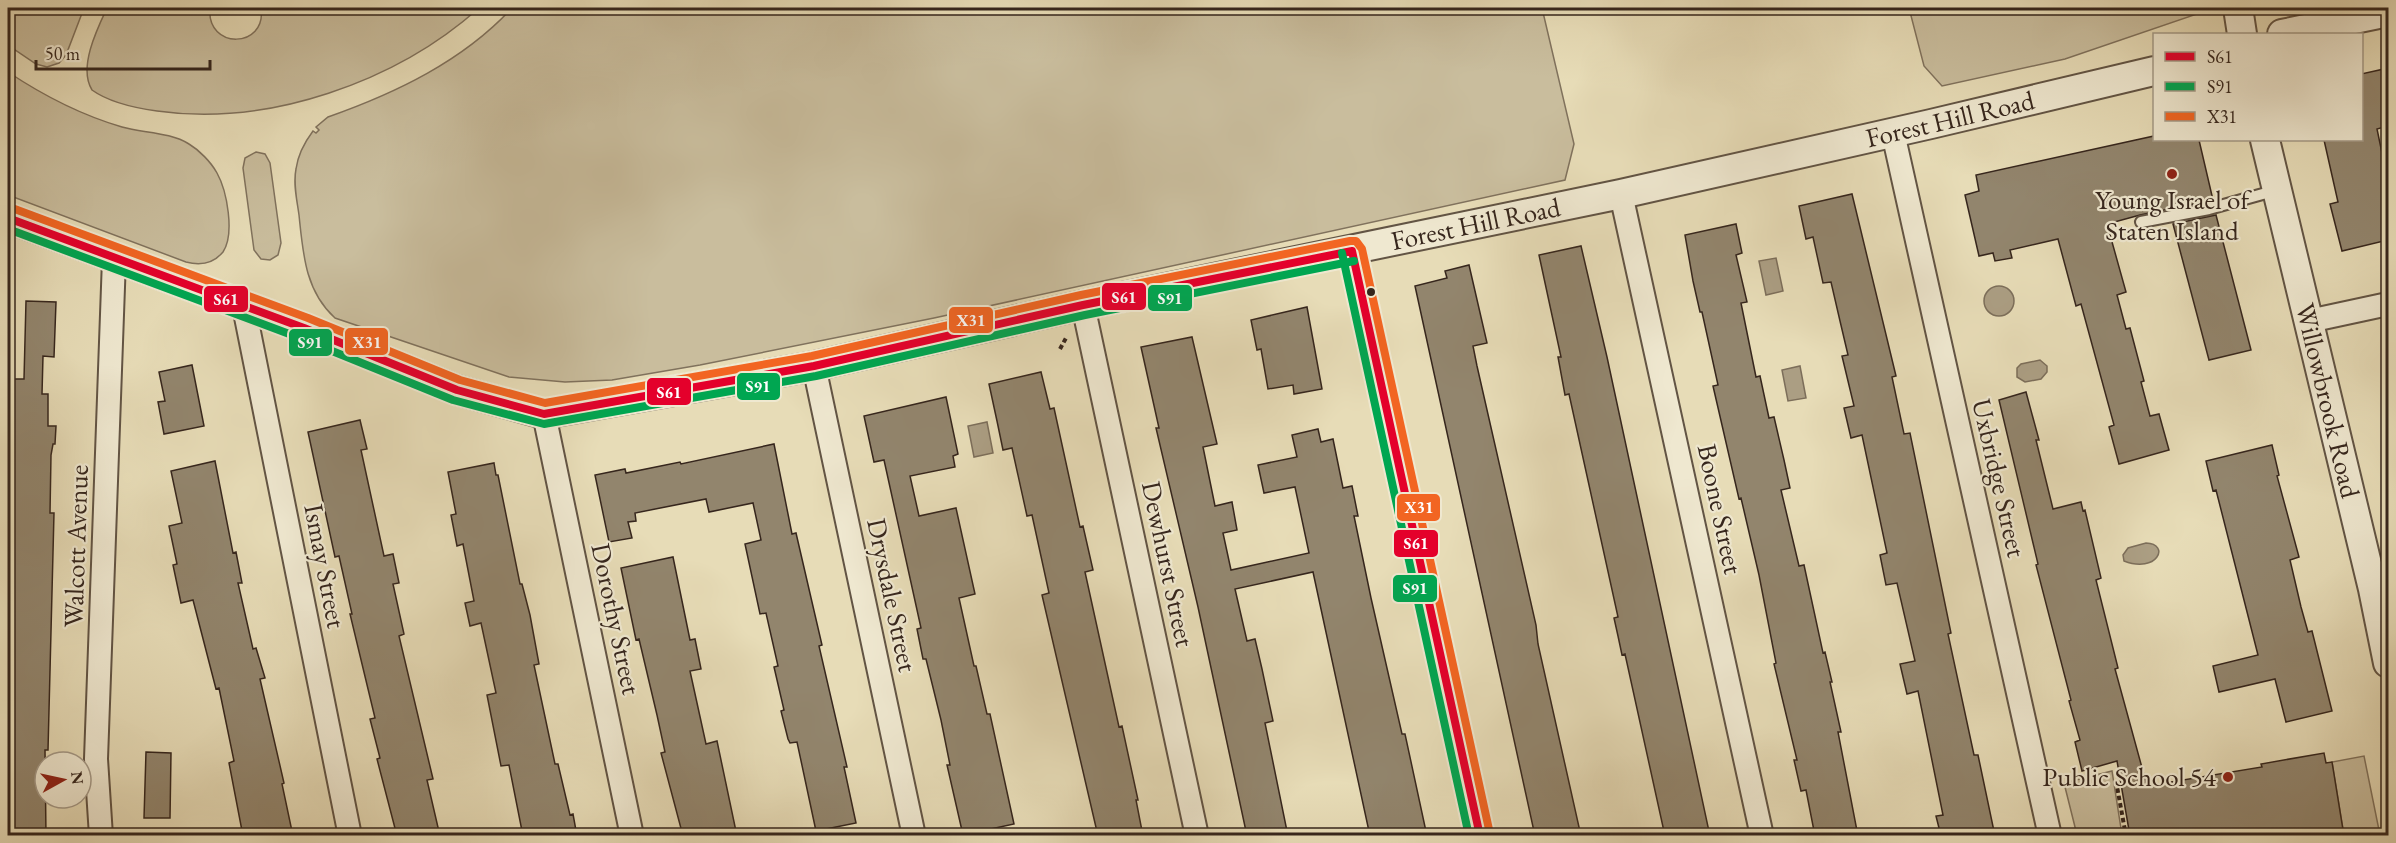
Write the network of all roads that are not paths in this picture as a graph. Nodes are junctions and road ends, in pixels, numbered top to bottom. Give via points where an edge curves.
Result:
1 (2238, 8) edge
2 (2388, 12) edge
3 (2242, 33) edge
4 (2287, 33) edge
5 (2153, 71) edge
6 (1893, 133) junction
7 (2265, 141) edge
8 (2277, 189) junction
9 (1621, 194) junction
10 (8, 218) edge
11 (2141, 222) dead end
12 (1352, 251) junction
13 (114, 259) junction
14 (2388, 304) edge
15 (1083, 305) junction
16 (244, 307) junction
17 (2309, 321) junction
18 (814, 366) junction
19 (544, 414) junction
20 (2381, 588) edge
21 (2388, 663) edge
22 (100, 836) edge
23 (350, 836) edge
24 (632, 836) edge
25 (914, 836) edge
26 (1197, 836) edge
27 (1480, 836) edge
28 (1762, 836) edge
29 (2050, 836) edge

1 - 3 street
2 - 4 street
5 - 6 street, Forest Hill Road
6 - 9 street, Forest Hill Road
6 - 29 street, Uxbridge Street
7 - 8 street, Willowbrook Road
8 - 11 lane via 2209,209
8 - 17 street, Willowbrook Road
9 - 12 street, Forest Hill Road
9 - 28 street, Boone Street
10 - 13 street, Forest Hill Road
12 - 15 street, Forest Hill Road
12 - 27 street
13 - 16 street, Forest Hill Road
13 - 22 street, Walcott Avenue via 96,759
14 - 17 street
15 - 18 street, Forest Hill Road
15 - 26 street, Dewhurst Street
16 - 19 street, Forest Hill Road via 457,390
16 - 23 street, Ismay Street
17 - 20 street, Willowbrook Road
18 - 19 street, Forest Hill Road
18 - 25 street, Drysdale Street
19 - 24 street, Dorothy Street
20 - 21 street, Willowbrook Road

